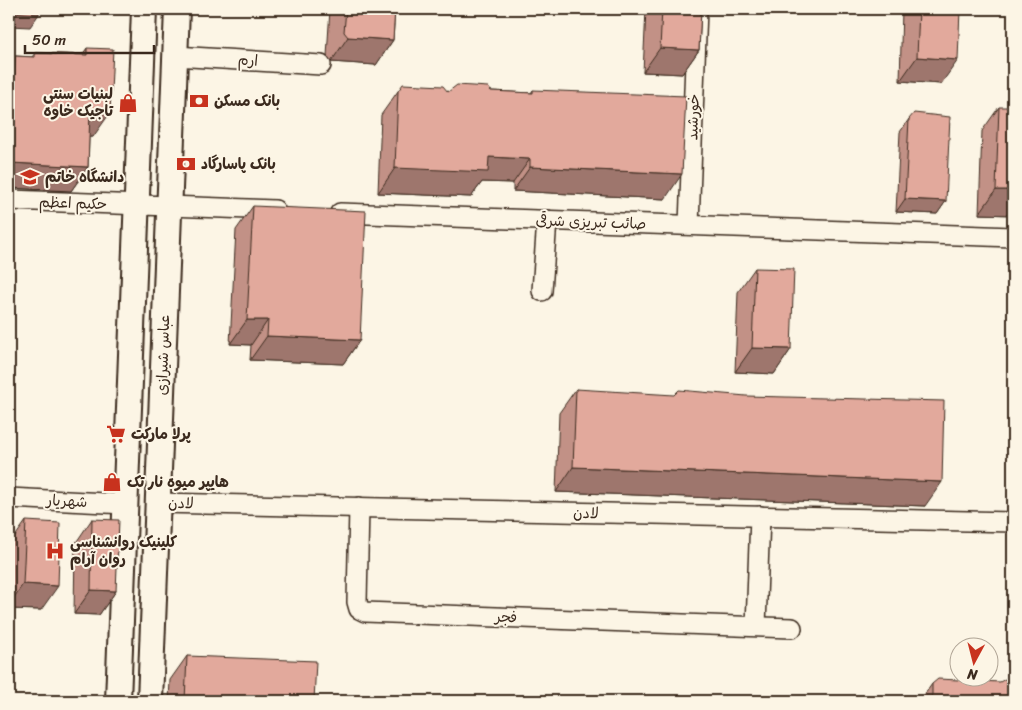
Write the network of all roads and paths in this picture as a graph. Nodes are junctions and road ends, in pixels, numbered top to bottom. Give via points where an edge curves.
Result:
1 (144, 9) edge
2 (177, 9) edge
3 (697, 9) edge
4 (175, 56) junction
5 (321, 65) dead end
6 (9, 200) edge
7 (136, 205) junction
8 (169, 206) junction
9 (288, 211) edge
10 (318, 212) edge
11 (547, 220) junction
12 (689, 225) junction
13 (1013, 236) edge
14 (542, 291) dead end
15 (9, 498) edge
16 (158, 503) junction
17 (125, 504) junction
18 (359, 508) junction
19 (760, 516) junction
20 (1013, 522) edge
21 (756, 626) junction
22 (792, 628) dead end
23 (118, 701) edge
24 (150, 701) edge

1 - 7 main road
2 - 4 main road, عباس شیرازی
3 - 12 street, خورشید
4 - 5 street, ارم
4 - 8 main road, عباس شیرازی
6 - 7 street, حکیم اعظم
7 - 8 street, حکیم اعظم
7 - 17 main road
8 - 9 street
8 - 16 main road, عباس شیرازی
10 - 11 street, صائب تبریزی شرقی
11 - 12 street, صائب تبریزی شرقی
11 - 14 street
12 - 13 street, صائب تبریزی شرقی
15 - 17 street, شهریار
16 - 18 street, لادن
16 - 24 main road, عباس شیرازی
17 - 23 main road
18 - 19 street, لادن
18 - 21 street, فجر via 357,602 359,609 366,612
19 - 20 street, لادن
19 - 21 street
21 - 22 street, فجر

